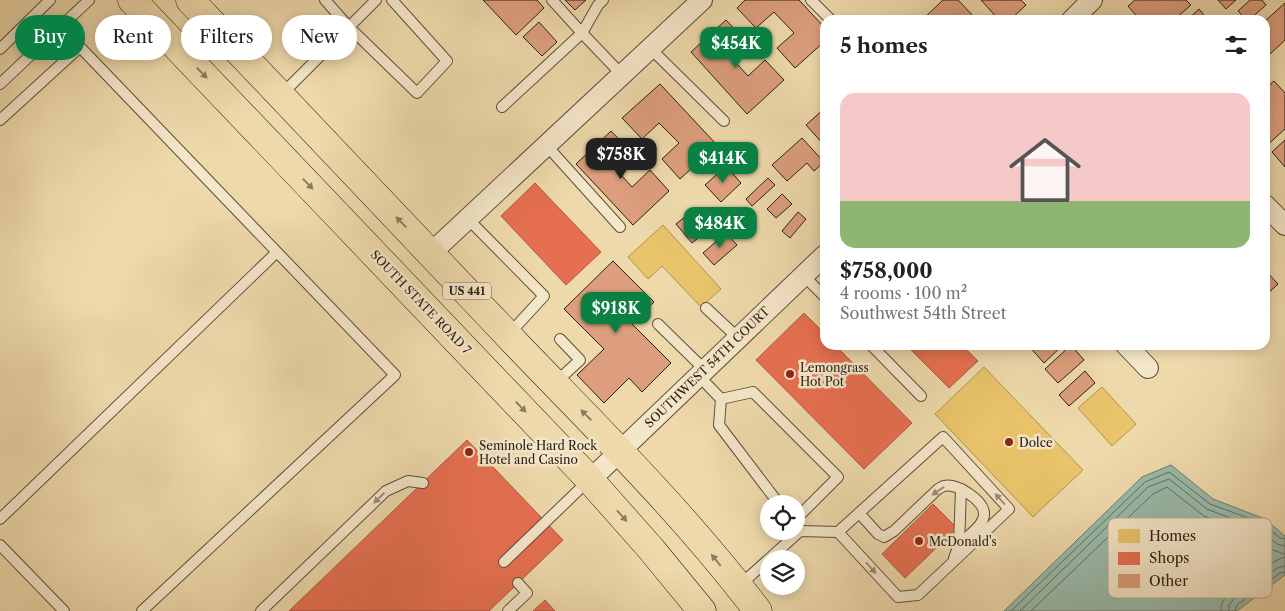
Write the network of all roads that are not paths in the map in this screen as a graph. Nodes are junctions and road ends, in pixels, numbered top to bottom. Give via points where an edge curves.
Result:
1 (50, 0) edge
2 (89, 0) edge
3 (132, 0) edge
4 (190, 0) edge
5 (325, 0) edge
6 (376, 0) edge
7 (392, 0) edge
8 (552, 0) edge
9 (603, 0) edge
10 (702, 0) edge
11 (811, 0) edge
12 (1092, 0) edge
13 (338, 15) edge
14 (826, 15) edge
15 (1079, 15) edge
16 (357, 19) edge
17 (582, 33) junction
18 (357, 35) edge
19 (0, 49) edge
20 (652, 49) junction
21 (316, 60) edge
22 (623, 76) junction
23 (0, 84) edge
24 (281, 96) junction
25 (502, 107) dead end
26 (0, 120) edge
27 (724, 121) dead end
28 (547, 146) junction
29 (1270, 211) edge
30 (468, 219) junction
31 (1285, 225) edge
32 (620, 227) dead end
33 (276, 253) junction
34 (431, 253) junction
35 (820, 260) edge
36 (803, 275) junction
37 (820, 292) edge
38 (706, 308) dead end
39 (658, 324) dead end
40 (508, 334) junction
41 (737, 337) junction
42 (560, 339) dead end
43 (876, 350) edge
44 (1131, 350) edge
45 (1148, 368) dead end
46 (701, 372) junction
47 (554, 383) junction
48 (921, 396) dead end
49 (721, 399) junction
50 (620, 450) junction
51 (590, 480) junction
52 (423, 482) dead end
53 (961, 489) junction
54 (772, 495) edge
55 (805, 510) edge
56 (859, 513) junction
57 (1, 517) edge
58 (805, 529) edge
59 (838, 532) junction
60 (786, 540) edge
61 (0, 545) edge
62 (959, 545) junction
63 (953, 561) junction
64 (504, 562) dead end
65 (518, 583) dead end
66 (738, 586) junction
67 (64, 611) edge
68 (142, 611) edge
69 (261, 611) edge
70 (508, 611) edge
71 (702, 611) edge
72 (758, 611) edge

1 - 19 lane
2 - 23 lane
3 -> 51 main road, SOUTH STATE ROAD 7 / US 441
4 - 24 main road, US 441
5 - 13 lane
6 - 16 lane
7 - 18 lane via 447,61 418,93
8 - 17 lane
9 - 17 lane
10 - 20 street
11 - 14 lane
12 - 15 street
17 - 22 lane
17 - 25 lane
20 - 22 street
20 - 27 lane
21 - 24 lane
22 - 28 street
34 -> 24 main road, US 441
26 - 33 lane via 80,47
28 - 30 street
28 - 32 lane
29 - 31 street
30 - 34 street
30 - 40 lane via 544,296
33 - 57 lane
33 - 68 lane via 394,375
34 - 40 main road, US 441
35 - 36 street, SOUTHWEST 54TH COURT
36 - 37 lane
36 - 41 street, SOUTHWEST 54TH COURT
38 - 41 lane
39 - 46 lane
40 - 47 main road, US 441
41 - 46 street, SOUTHWEST 54TH COURT
42 - 47 lane via 580,360
43 - 48 lane
44 - 45 street
46 - 49 lane
46 - 50 street, SOUTHWEST 54TH COURT
50 -> 47 main road, US 441
49 - 54 lane via 719,425
49 - 55 lane via 753,392 838,477
50 - 51 street, SOUTHWEST 54TH COURT
66 -> 50 main road, US 441 via 676,510
51 - 64 lane
51 -> 71 main road, SOUTH STATE ROAD 7 / US 441
52 -> 69 lane via 408,481 386,491
53 -> 56 lane via 944,486 937,490 894,532 884,536 878,534
53 - 62 lane
53 - 62 lane via 980,504 984,513 982,522
56 - 59 lane
63 -> 56 lane via 1008,509 943,437
58 - 59 lane
59 -> 63 lane via 898,597 918,595
60 - 66 lane
61 - 67 lane
62 - 63 lane
65 - 70 lane via 527,593
66 - 72 main road, US 441

